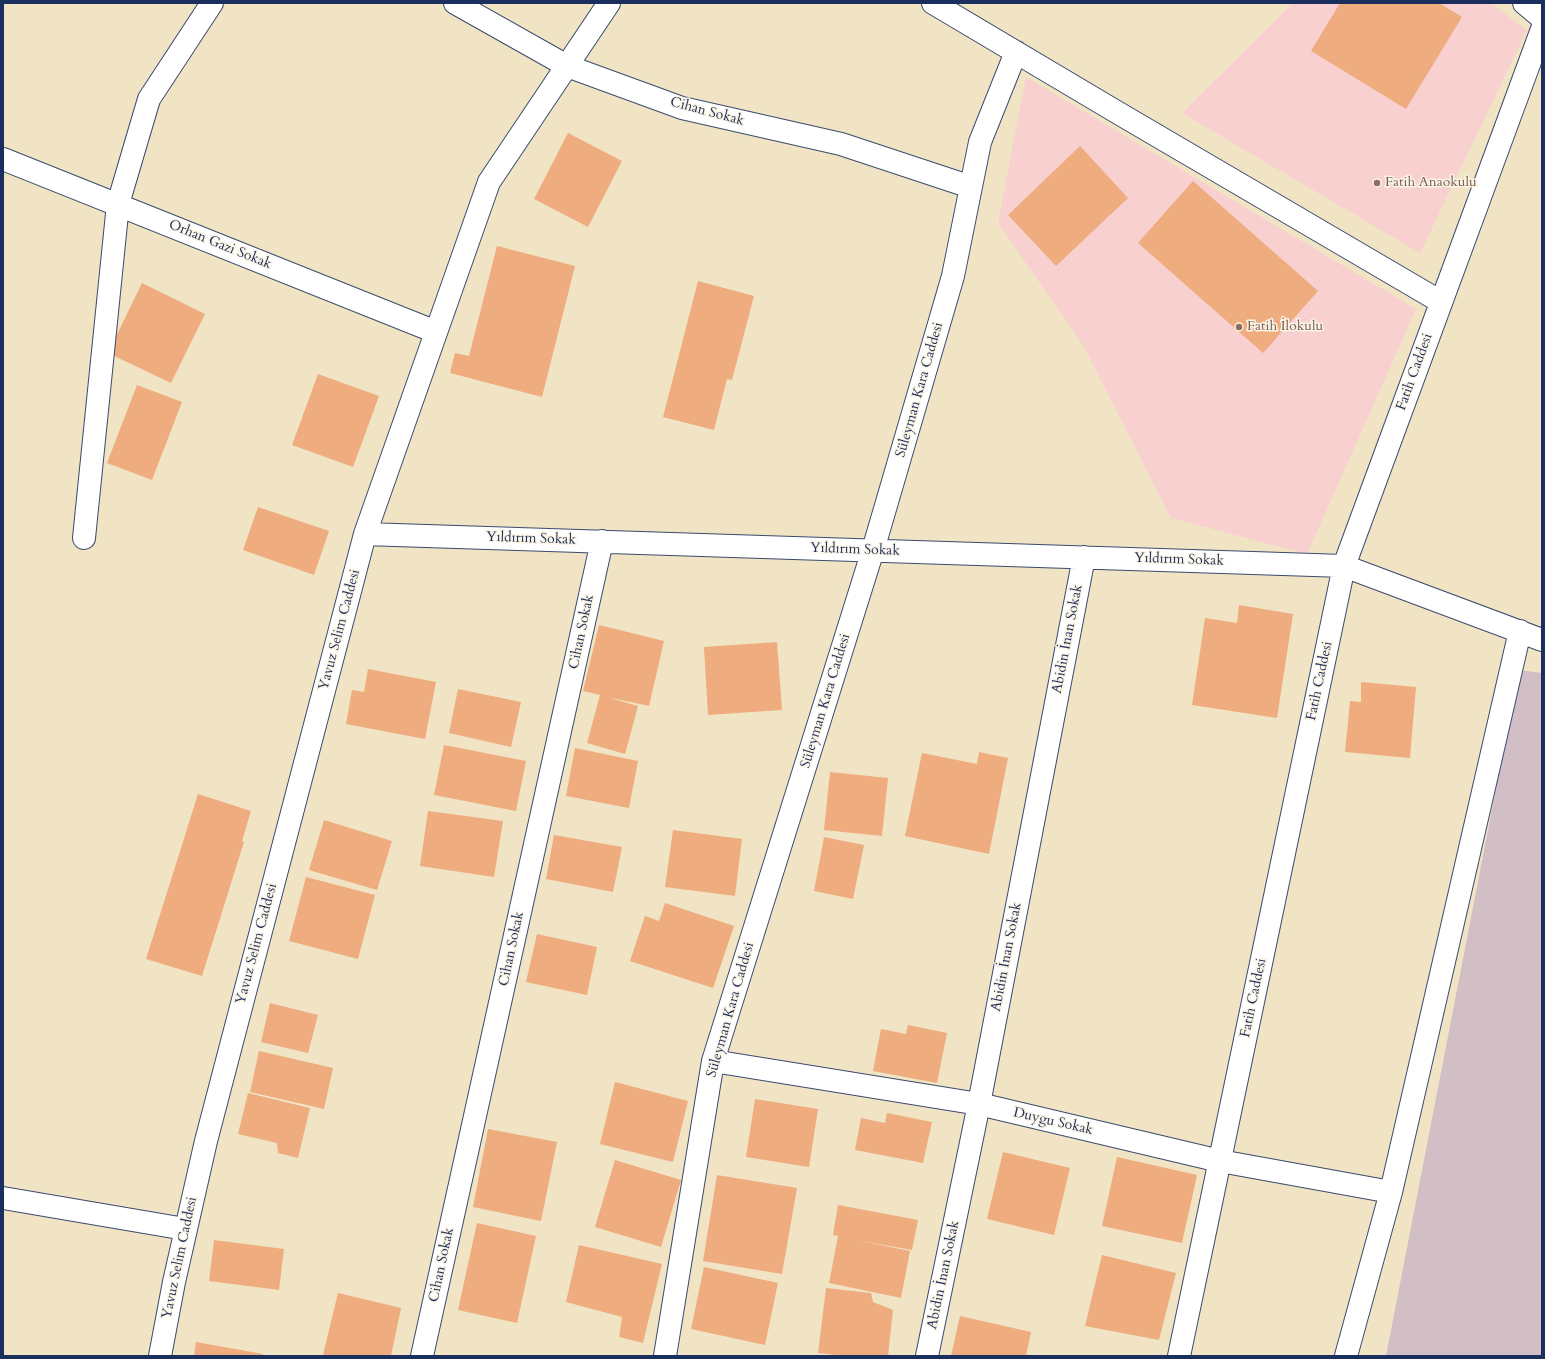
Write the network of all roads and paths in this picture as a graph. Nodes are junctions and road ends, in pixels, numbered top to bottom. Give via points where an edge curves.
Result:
1 (212, 3) edge
2 (455, 3) edge
3 (609, 3) edge
4 (933, 3) edge
5 (1524, 3) edge
6 (1542, 18) edge
7 (1542, 29) edge
8 (1016, 52) junction
9 (567, 66) junction
10 (3, 159) edge
11 (971, 187) junction
12 (118, 204) junction
13 (1441, 302) junction
14 (436, 332) junction
15 (365, 534) junction
16 (84, 538) dead end
17 (602, 541) junction
18 (873, 550) junction
19 (1084, 558) junction
20 (1344, 566) junction
21 (1520, 630) junction
22 (1542, 640) edge
23 (713, 1061) junction
24 (979, 1104) junction
25 (1220, 1161) junction
26 (1391, 1192) junction
27 (3, 1198) edge
28 (186, 1229) junction
29 (160, 1356) edge
30 (422, 1356) edge
31 (665, 1356) edge
32 (927, 1356) edge
33 (1179, 1356) edge
34 (1346, 1356) edge

1 - 12 street via 149,99
2 - 9 street, Cihan Sokak
3 - 9 street, Yavuz Selim Caddesi
4 - 8 street
5 - 6 street
7 - 13 street, Fatih Caddesi
8 - 11 street, Süleyman Kara Caddesi via 980,142
8 - 13 street
9 - 11 street, Cihan Sokak via 682,108 841,144
9 - 14 street, Yavuz Selim Caddesi via 489,182
10 - 12 street, Orhan Gazi Sokak
11 - 18 street, Süleyman Kara Caddesi via 953,276
12 - 14 street, Orhan Gazi Sokak
12 - 16 street
13 - 20 street, Fatih Caddesi
14 - 15 street, Yavuz Selim Caddesi
15 - 17 street, Yıldırım Sokak
15 - 28 street, Yavuz Selim Caddesi via 206,1141
17 - 18 street, Yıldırım Sokak
17 - 30 street, Cihan Sokak
18 - 19 street, Yıldırım Sokak
18 - 23 street, Süleyman Kara Caddesi
19 - 20 street, Yıldırım Sokak
19 - 24 street, Abidin İnan Sokak
20 - 21 street, Yıldırım Sokak
20 - 25 street, Fatih Caddesi
21 - 22 street, Yıldırım Sokak
21 - 26 street
23 - 24 street, Duygu Sokak
23 - 31 street, Süleyman Kara Caddesi
24 - 25 street, Duygu Sokak
24 - 32 street, Abidin İnan Sokak
25 - 26 street, Duygu Sokak
25 - 33 street, Fatih Caddesi
26 - 34 street
27 - 28 street
28 - 29 street, Yavuz Selim Caddesi

